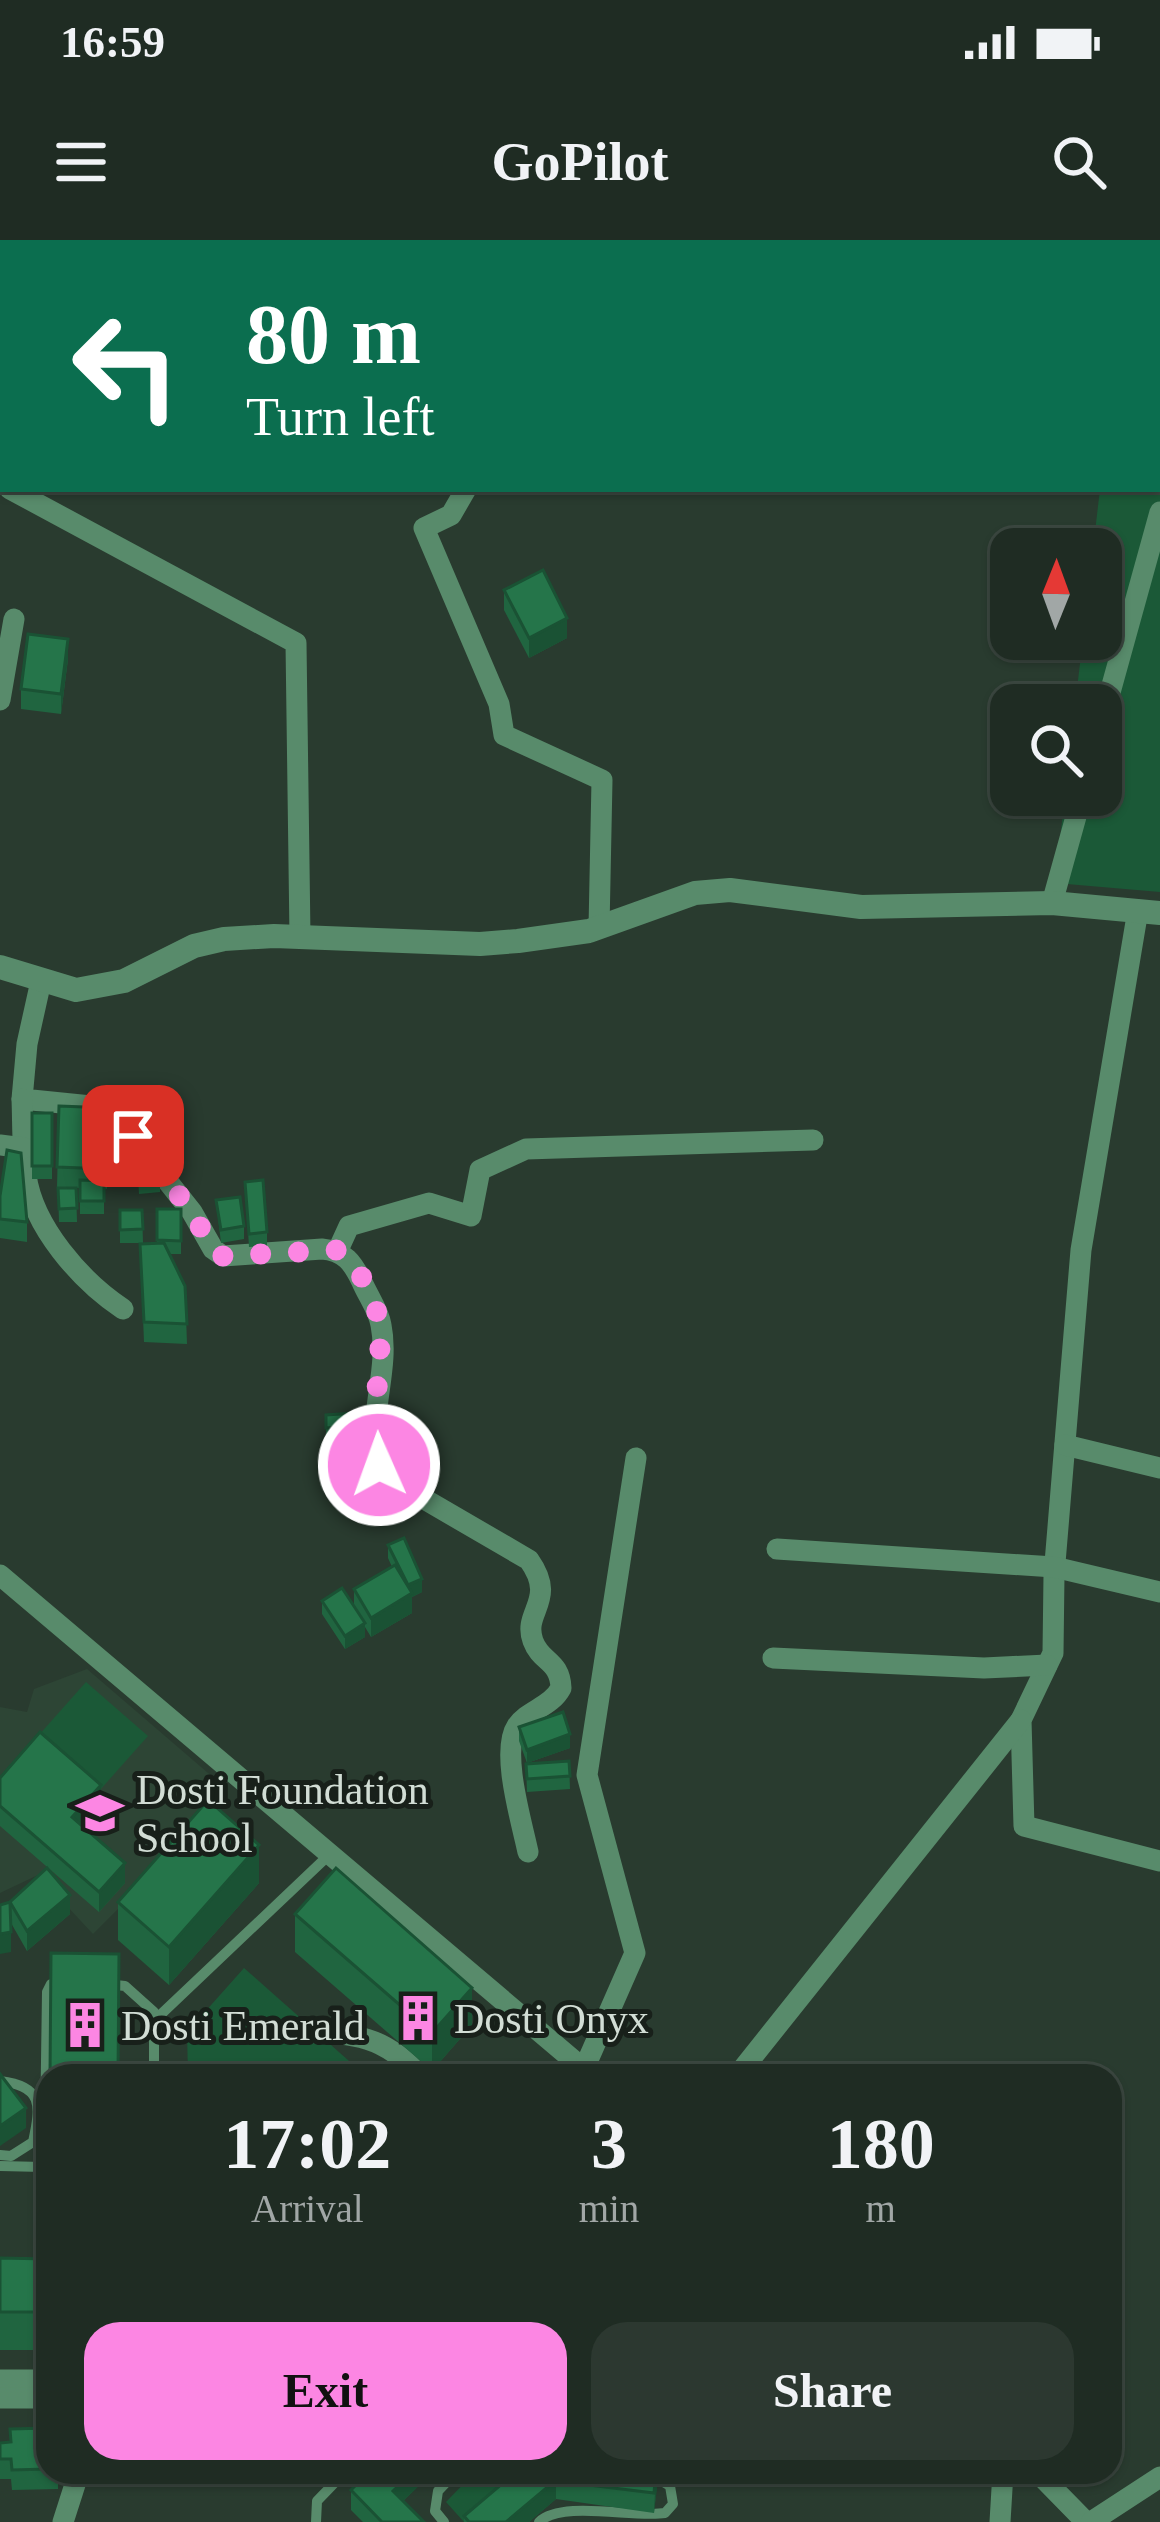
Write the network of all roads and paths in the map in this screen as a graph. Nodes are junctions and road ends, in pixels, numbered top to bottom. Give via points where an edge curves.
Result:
1 (15, 492) edge
2 (464, 492) edge
3 (1160, 512) edge
4 (14, 620) dead end
5 (1112, 684) edge
6 (0, 700) edge
7 (1076, 816) edge
8 (1052, 903) junction
9 (1149, 912) edge
10 (599, 928) junction
11 (300, 937) junction
12 (0, 968) edge
13 (41, 981) junction
14 (22, 1099) junction
15 (813, 1140) dead end
16 (0, 1145) edge
17 (24, 1148) junction
18 (338, 1250) junction
19 (124, 1309) dead end
20 (1065, 1445) junction
21 (636, 1458) dead end
22 (1160, 1468) edge
23 (777, 1549) dead end
24 (1054, 1567) junction
25 (0, 1575) edge
26 (1160, 1592) edge
27 (772, 1658) dead end
28 (1047, 1665) junction
29 (1021, 1720) junction
30 (528, 1852) dead end
31 (330, 1854) junction
32 (1160, 1861) edge
33 (72, 1980) edge
34 (92, 1983) edge
35 (156, 2019) junction
36 (298, 2032) dead end
37 (46, 2064) edge
38 (154, 2064) edge
39 (410, 2064) edge
40 (579, 2064) edge
41 (591, 2064) edge
42 (747, 2064) edge
43 (0, 2081) edge
44 (36, 2100) edge
45 (36, 2128) edge
46 (0, 2155) edge
47 (0, 2166) edge
48 (36, 2167) edge
49 (0, 2380) edge
50 (36, 2380) edge
51 (0, 2398) edge
52 (36, 2398) edge
53 (1160, 2477) edge
54 (75, 2484) edge
55 (334, 2484) edge
56 (445, 2484) edge
57 (667, 2484) edge
58 (1002, 2484) edge
59 (1049, 2484) edge
60 (63, 2522) edge
61 (316, 2522) edge
62 (444, 2522) edge
63 (539, 2522) edge
64 (1000, 2522) edge
65 (1089, 2522) edge

1 - 11 street via 296,643
2 - 10 street via 451,515 424,528 499,704 504,735 602,780
3 - 5 street
4 - 6 street
7 - 8 street
8 - 9 street
8 - 10 street via 861,907 730,890 695,892
9 - 20 street via 1082,1250
10 - 11 street via 480,944
11 - 13 street via 194,946 124,981 76,991
12 - 13 street
13 - 14 street
14 - 17 street
14 - 18 street via 115,1115 223,1256
15 - 18 street via 526,1149 480,1170 471,1216 429,1203 349,1226
16 - 17 street
17 - 19 street via 36,1208 76,1268
18 - 30 street via 381,1323 375,1420 383,1475 529,1560 541,1577 533,1644 556,1667 562,1688 512,1737
20 - 22 street
20 - 24 street
21 - 41 street via 587,1775 635,1953
23 - 24 street
24 - 26 street
24 - 28 street
25 - 31 street
27 - 28 street
28 - 29 street
29 - 32 street via 1024,1826
29 - 42 street
31 - 35 lane
31 - 40 street
33 - 37 lane via 47,1992
34 - 35 lane via 125,1986
35 - 38 lane
36 - 39 street via 363,2035
43 - 44 lane via 29,2088
45 - 46 lane via 33,2142
47 - 48 lane
49 - 50 street
51 - 52 street
53 - 65 street
54 - 60 street
55 - 61 lane via 317,2501
56 - 62 lane via 435,2511
57 - 63 lane via 673,2504 665,2513 573,2512
58 - 64 street
59 - 65 street

